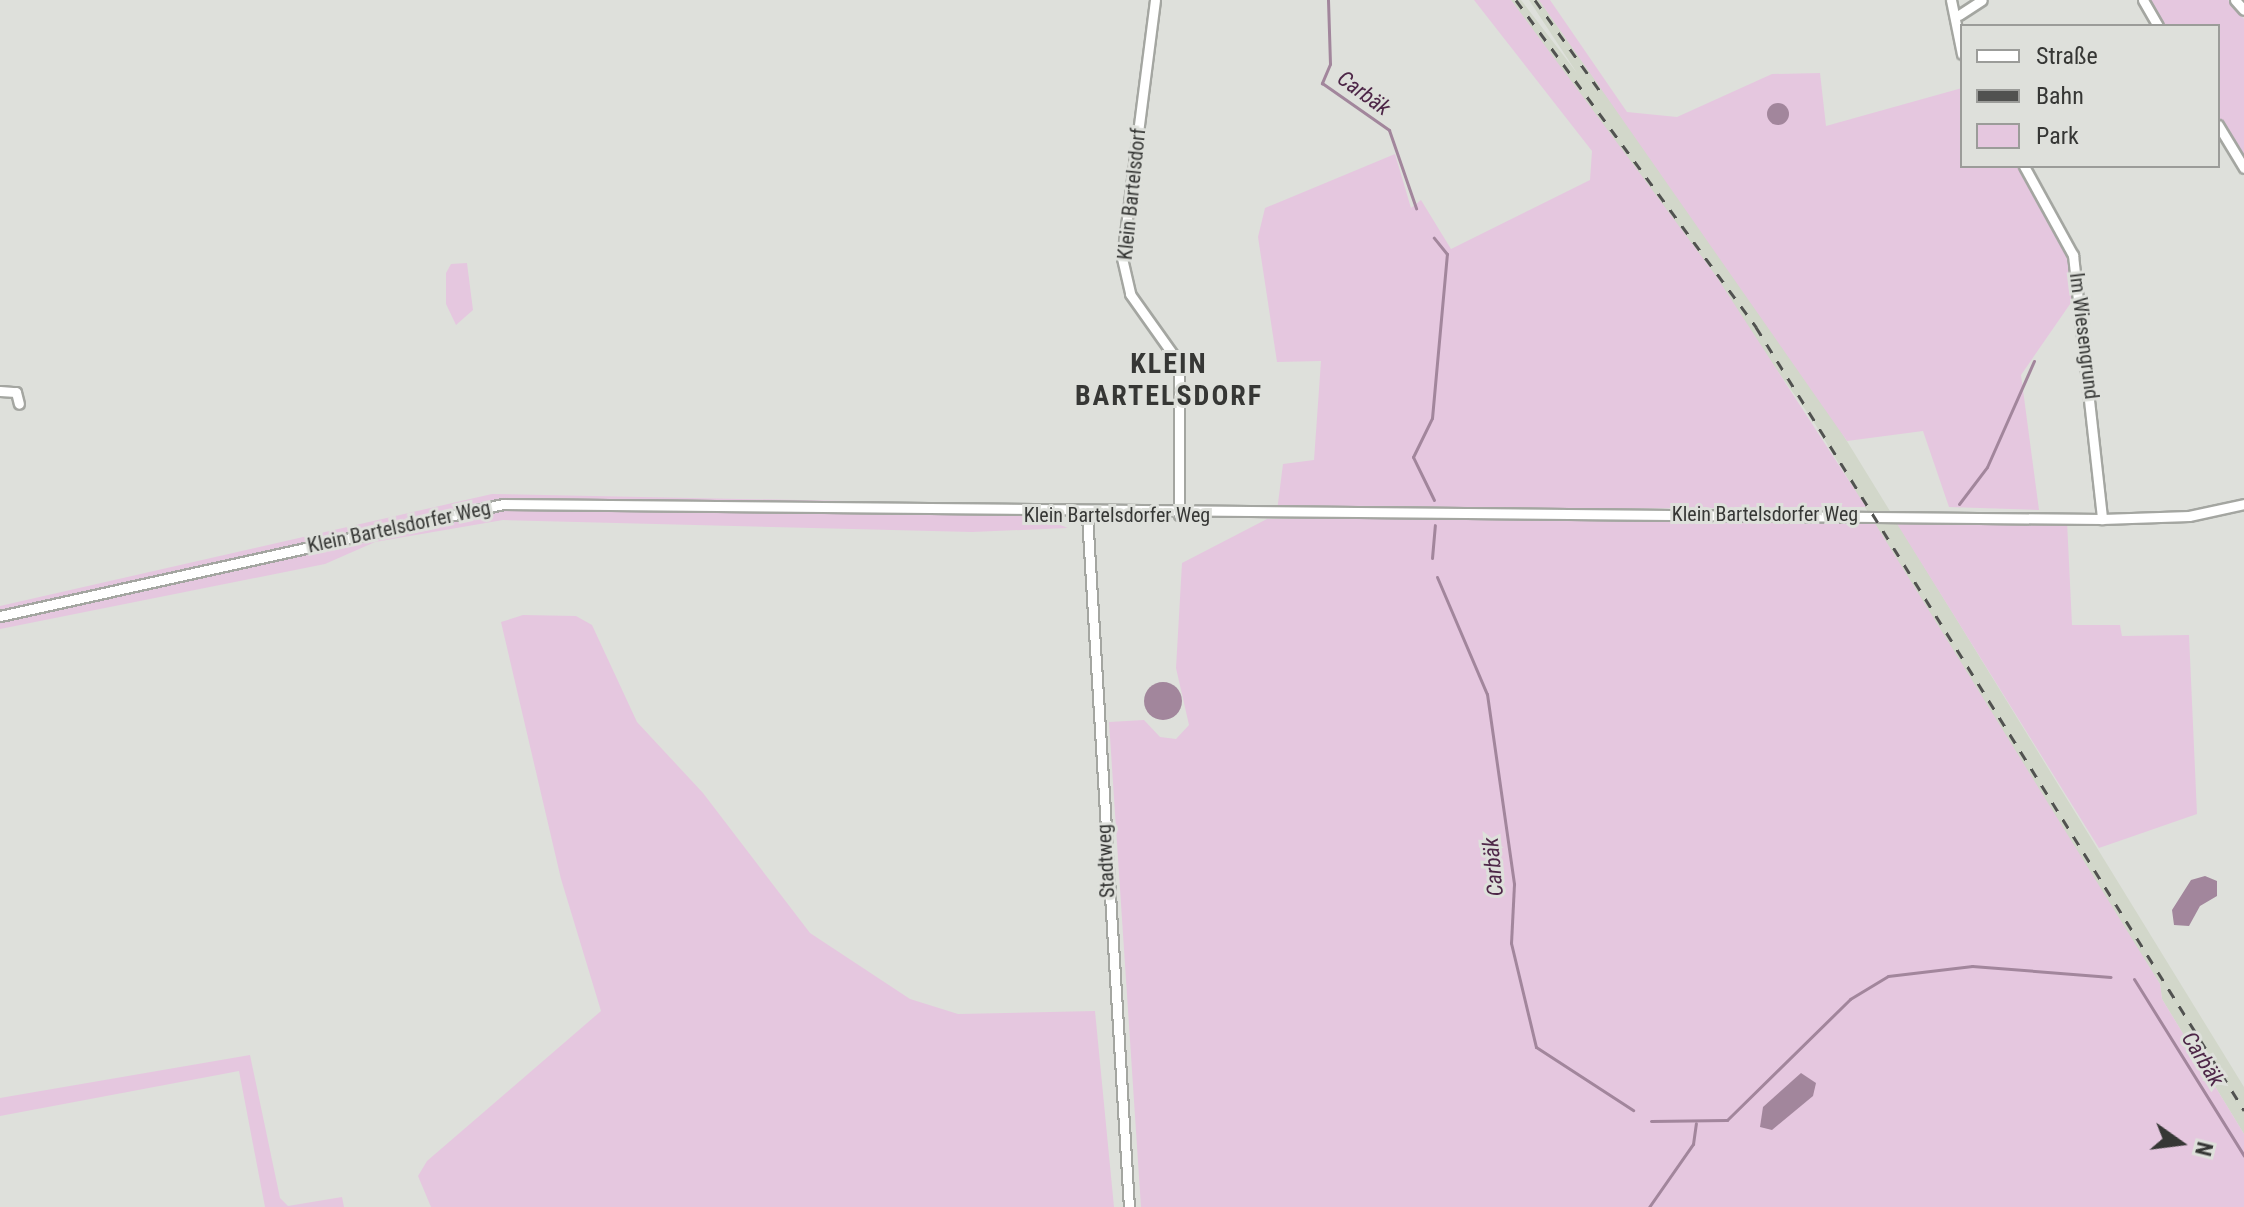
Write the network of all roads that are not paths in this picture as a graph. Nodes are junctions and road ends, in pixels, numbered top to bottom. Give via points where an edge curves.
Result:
1 (1155, 0) edge
2 (1951, 0) edge
3 (1982, 0) edge
4 (2143, 0) edge
5 (2235, 0) edge
6 (2244, 10) edge
7 (1959, 15) junction
8 (2157, 24) edge
9 (1960, 28) edge
10 (2220, 128) edge
11 (2025, 168) edge
12 (2244, 168) edge
13 (0, 391) edge
14 (19, 404) dead end
15 (2244, 504) edge
16 (1087, 515) junction
17 (1179, 515) junction
18 (2102, 519) junction
19 (0, 616) edge
20 (1129, 1207) edge

1 - 17 street, Klein Bartelsdorf via 1122,258 1130,294 1179,363
2 - 7 street
3 - 7 street
4 - 8 street
5 - 6 street
7 - 9 street
10 - 12 street
11 - 18 street, Im Wiesengrund via 2073,255
13 - 14 street via 16,392
15 - 18 street, Klein Bartelsdorfer Weg via 2189,516
16 - 17 street, Klein Bartelsdorfer Weg
16 - 19 street, Klein Bartelsdorfer Weg via 503,504
16 - 20 street, Stadtweg
17 - 18 street, Klein Bartelsdorfer Weg

